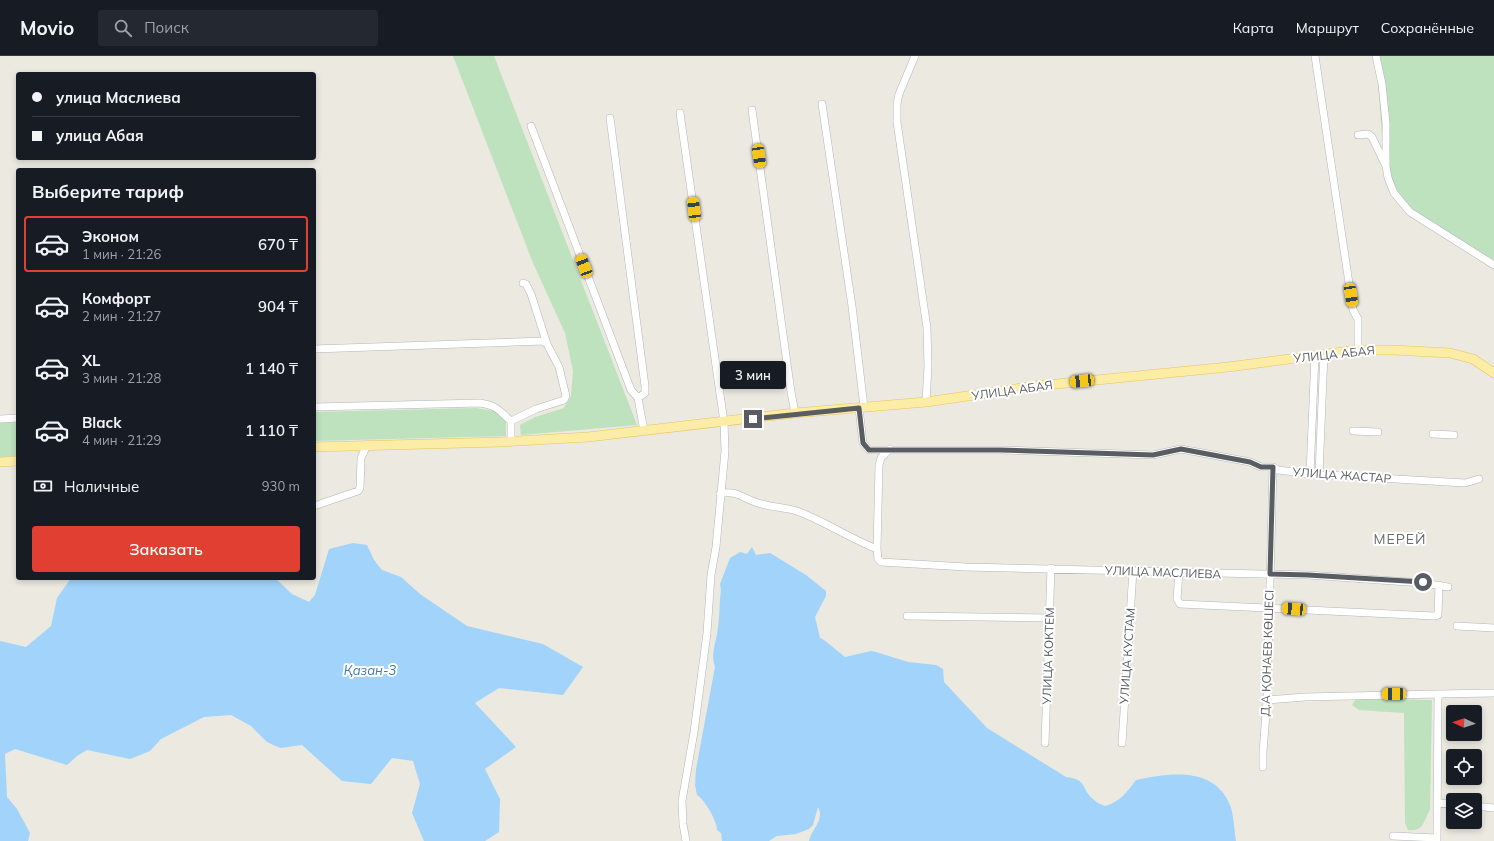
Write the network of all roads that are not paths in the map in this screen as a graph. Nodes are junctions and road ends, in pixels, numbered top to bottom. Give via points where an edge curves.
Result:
1 (915, 56) edge
2 (1315, 56) edge
3 (1376, 56) edge
4 (822, 104) dead end
5 (752, 110) dead end
6 (680, 113) dead end
7 (610, 118) dead end
8 (531, 126) dead end
9 (1358, 134) dead end
10 (1386, 166) junction
11 (1494, 266) edge
12 (523, 283) dead end
13 (547, 344) junction
14 (316, 349) edge
15 (1358, 350) junction
16 (1320, 354) junction
17 (1494, 373) edge
18 (638, 398) junction
19 (926, 402) junction
20 (316, 408) edge
21 (861, 408) junction
22 (795, 413) junction
23 (16, 418) edge
24 (0, 419) edge
25 (511, 421) junction
26 (724, 422) junction
27 (644, 431) junction
28 (1354, 431) dead end
29 (1378, 432) dead end
30 (1433, 434) dead end
31 (1454, 435) dead end
32 (511, 441) junction
33 (367, 445) junction
34 (316, 447) edge
35 (890, 449) junction
36 (16, 461) edge
37 (0, 462) edge
38 (1273, 467) junction
39 (1310, 474) junction
40 (1319, 474) junction
41 (1479, 479) dead end
42 (720, 494) junction
43 (316, 505) edge
44 (877, 549) junction
45 (1051, 568) junction
46 (1132, 570) junction
47 (1179, 572) junction
48 (1270, 574) junction
49 (1439, 585) junction
50 (1448, 587) dead end
51 (1269, 608) junction
52 (907, 616) dead end
53 (1049, 618) junction
54 (1457, 626) dead end
55 (1492, 628) edge
56 (1494, 693) edge
57 (1438, 694) junction
58 (1266, 700) junction
59 (1122, 743) dead end
60 (1045, 744) dead end
61 (1264, 767) dead end
62 (1437, 803) junction
63 (1446, 804) edge
64 (1482, 807) edge
65 (1494, 808) edge
66 (1393, 836) dead end
67 (1437, 839) edge
68 (686, 841) edge

1 - 19 street via 899,94 897,122 927,328
2 - 15 street via 1353,310 1358,319
3 - 10 street via 1386,123
4 - 21 street via 852,306
5 - 22 street
6 - 26 street
7 - 18 street via 645,386 645,393
8 - 18 street via 631,390
9 - 10 street via 1368,134 1372,137
10 - 11 street via 1394,193 1410,212
12 - 13 street via 531,294
13 - 14 street via 543,341
13 - 25 street via 558,368 566,396 564,400
15 - 16 main road, УЛИЦА АБАЯ
15 - 17 main road, УЛИЦА АБАЯ via 1450,353 1473,359
16 - 19 main road, УЛИЦА АБАЯ via 1228,367 1036,386
16 - 39 street
16 - 40 street
18 - 27 street
19 - 21 main road, УЛИЦА АБАЯ
20 - 25 street via 480,403 493,405
21 - 22 main road, УЛИЦА АБАЯ
21 - 35 street, УЛИЦА ЖАСТАР via 865,447 869,450
22 - 26 main road, УЛИЦА АБАЯ
23 - 24 street
25 - 32 street
26 - 27 main road, УЛИЦА АБАЯ
26 - 42 street via 725,451
27 - 32 main road, УЛИЦА АБАЯ
28 - 29 street
30 - 31 street
32 - 33 main road, УЛИЦА АБАЯ
33 - 34 main road, УЛИЦА АБАЯ
33 - 43 street via 361,458 358,491
35 - 38 street, УЛИЦА ЖАСТАР via 1153,455 1181,449 1250,462 1261,467
35 - 44 street via 881,458 879,465
36 - 37 main road
38 - 39 street, УЛИЦА ЖАСТАР via 1278,470
38 - 48 street, Д.А ҚОНАЕВ КӨШЕСІ
39 - 40 street, УЛИЦА ЖАСТАР
40 - 41 street, УЛИЦА ЖАСТАР via 1465,483
42 - 44 street via 739,494 756,503 797,511
42 - 68 street via 700,691 682,801
44 - 45 street, УЛИЦА МАСЛИЕВА via 878,559 886,563
45 - 46 street, УЛИЦА МАСЛИЕВА
45 - 53 street, УЛИЦА КОКТЕМ
46 - 47 street, УЛИЦА МАСЛИЕВА
46 - 59 street, УЛИЦА КУСТАМ
47 - 48 street, УЛИЦА МАСЛИЕВА
47 - 51 street via 1177,599 1180,604
48 - 49 street, УЛИЦА МАСЛИЕВА
48 - 51 street, Д.А ҚОНАЕВ КӨШЕСІ
49 - 50 street, УЛИЦА МАСЛИЕВА
49 - 51 street via 1438,615 1434,616
51 - 58 street, Д.А ҚОНАЕВ КӨШЕСІ
52 - 53 street
53 - 60 street, УЛИЦА КОКТЕМ
54 - 55 street
56 - 57 street
57 - 58 street via 1312,696
57 - 62 street
58 - 61 street, Д.А ҚОНАЕВ КӨШЕСІ
62 - 63 street
62 - 67 street
64 - 65 street
66 - 67 street

